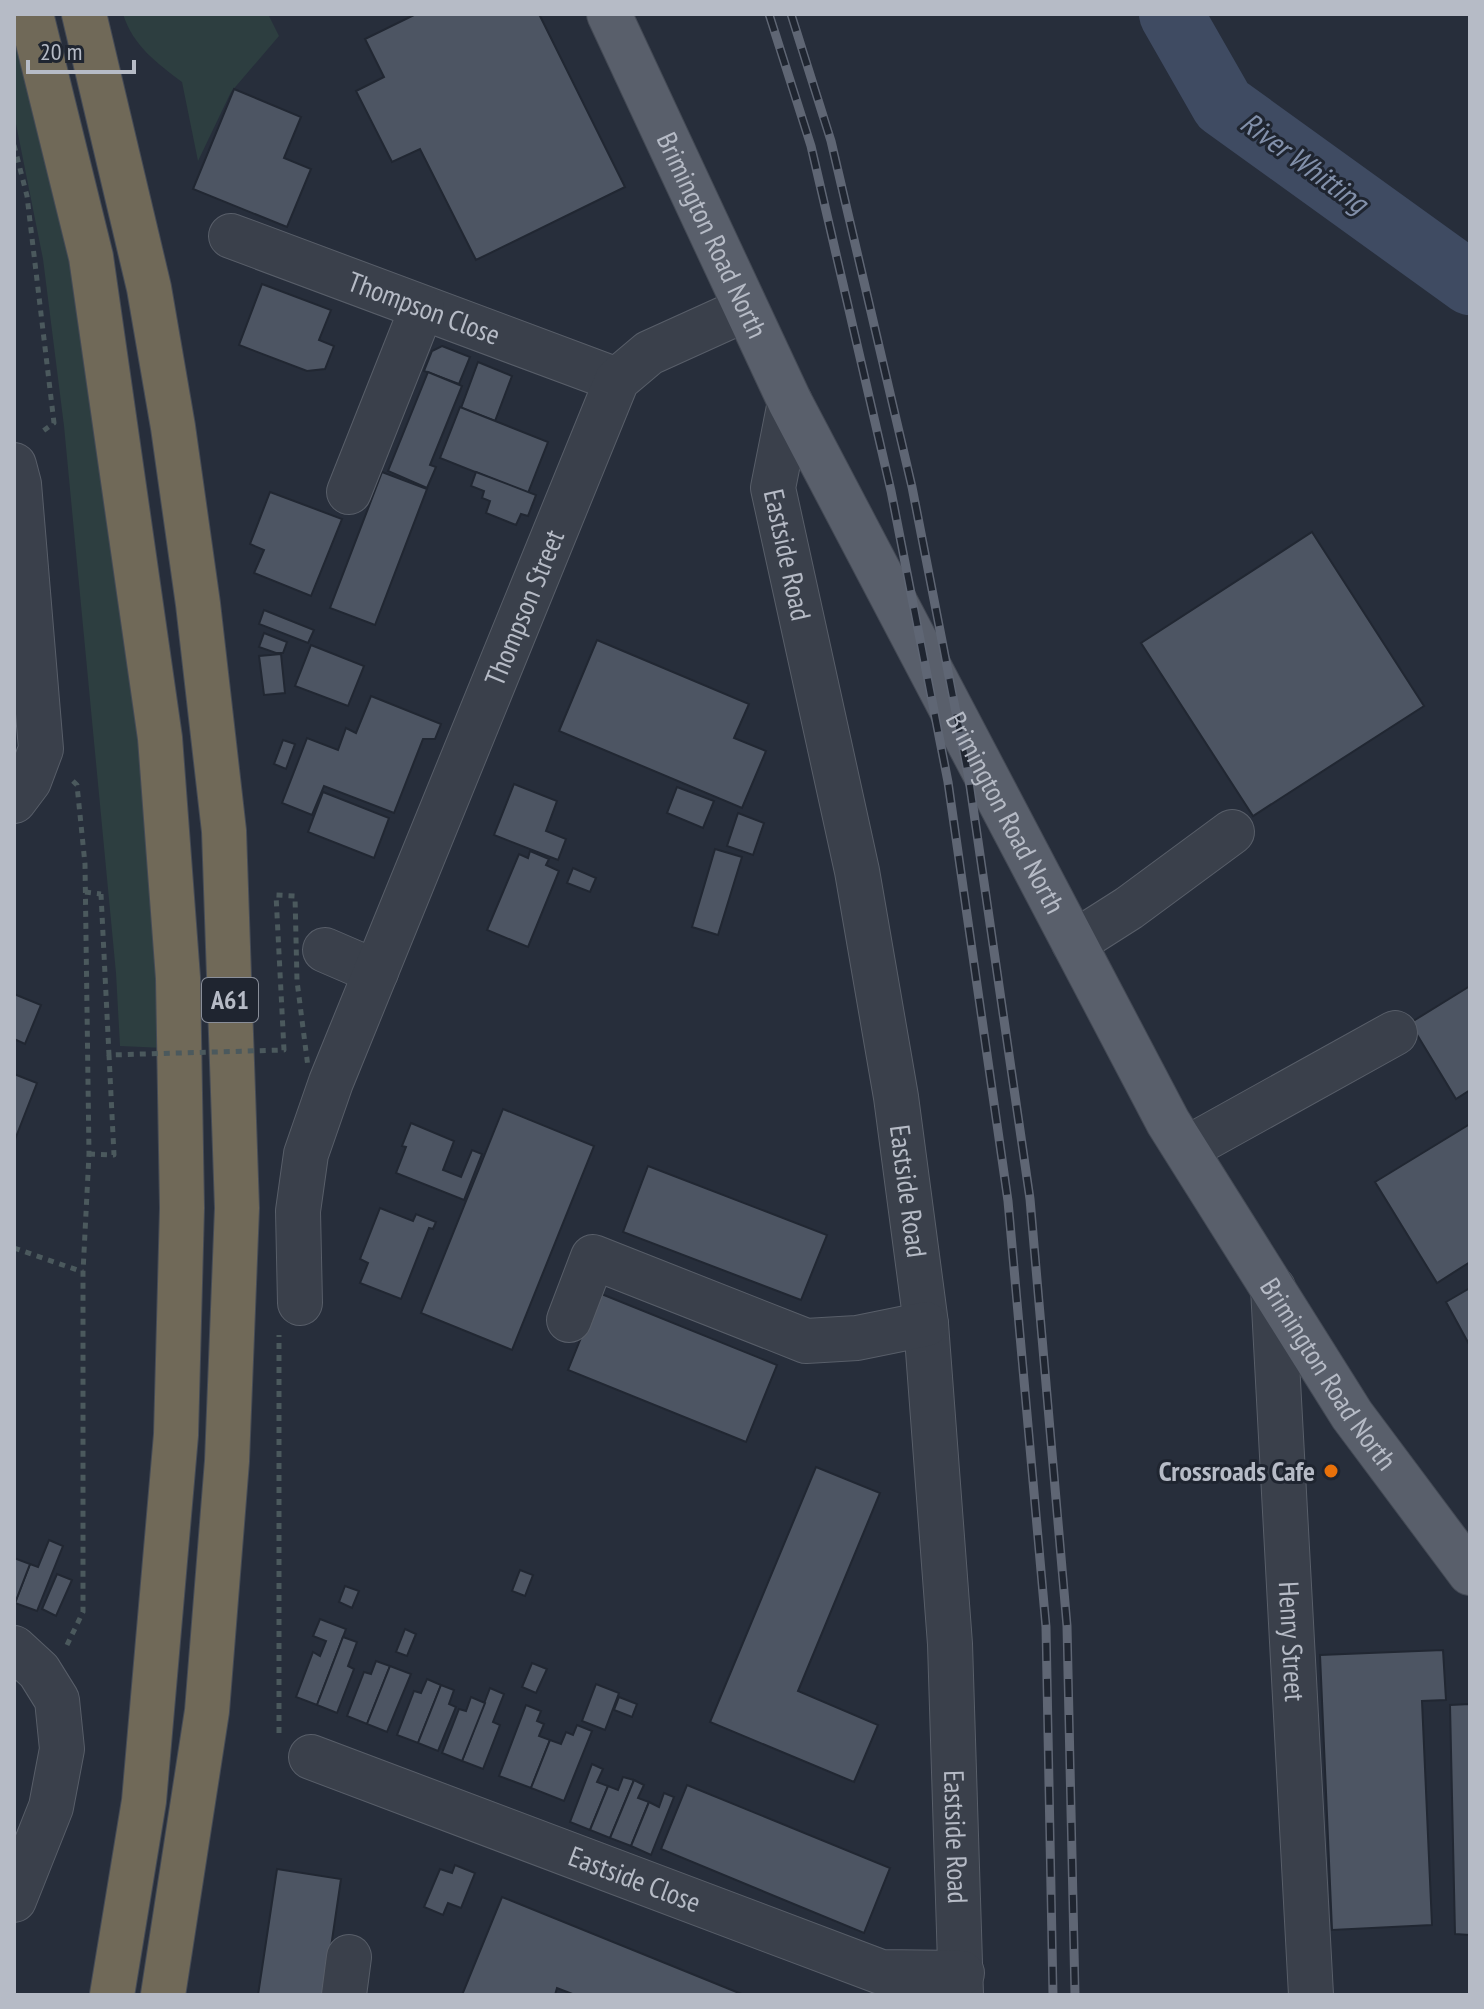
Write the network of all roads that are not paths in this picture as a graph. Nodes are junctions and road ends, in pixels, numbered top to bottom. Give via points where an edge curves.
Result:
1 (31, 14) edge
2 (84, 14) edge
3 (609, 14) edge
4 (231, 236) dead end
5 (422, 308) junction
6 (746, 309) junction
7 (617, 380) junction
8 (790, 402) junction
9 (24, 451) edge
10 (349, 492) dead end
11 (14, 801) edge
12 (1232, 832) dead end
13 (1074, 943) junction
14 (325, 950) dead end
15 (376, 972) junction
16 (1395, 1033) dead end
17 (1186, 1149) junction
18 (1273, 1288) junction
19 (299, 1289) road end
20 (569, 1320) dead end
21 (926, 1324) junction
22 (1470, 1573) edge
23 (26, 1659) edge
24 (311, 1757) road end
25 (14, 1900) edge
26 (962, 1984) edge
27 (112, 1995) edge
28 (163, 1995) edge
29 (1311, 1995) edge

1 - 27 highway, A61 via 93,273 160,738 178,978 182,1208 176,1435 144,1801
2 - 28 highway, A61 via 149,288 173,427 224,831 237,1208 227,1461 207,1711
3 - 6 main road, Brimington Road North
4 - 5 street, Thompson Close
5 - 7 street, Thompson Close
5 - 10 street
6 - 7 street, Thompson Street via 649,353
6 - 8 main road, Brimington Road North
7 - 15 street, Thompson Street
8 - 13 main road, Brimington Road North
8 - 21 street, Eastside Road via 773,488 857,871 896,1097
9 - 11 street via 19,484 41,749 29,781
12 - 13 street
13 - 17 main road, Brimington Road North
14 - 15 street
15 - 19 street, Thompson Street via 306,1154 298,1211
16 - 17 street
17 - 18 main road, Brimington Road North
18 - 22 main road, Brimington Road North via 1352,1415
18 - 29 street, Henry Street
20 - 21 street via 593,1257 806,1341 857,1338
21 - 26 street, Eastside Road via 950,1644
23 - 25 street via 57,1700 62,1749 51,1807
24 - 26 street, Eastside Close via 881,1972

